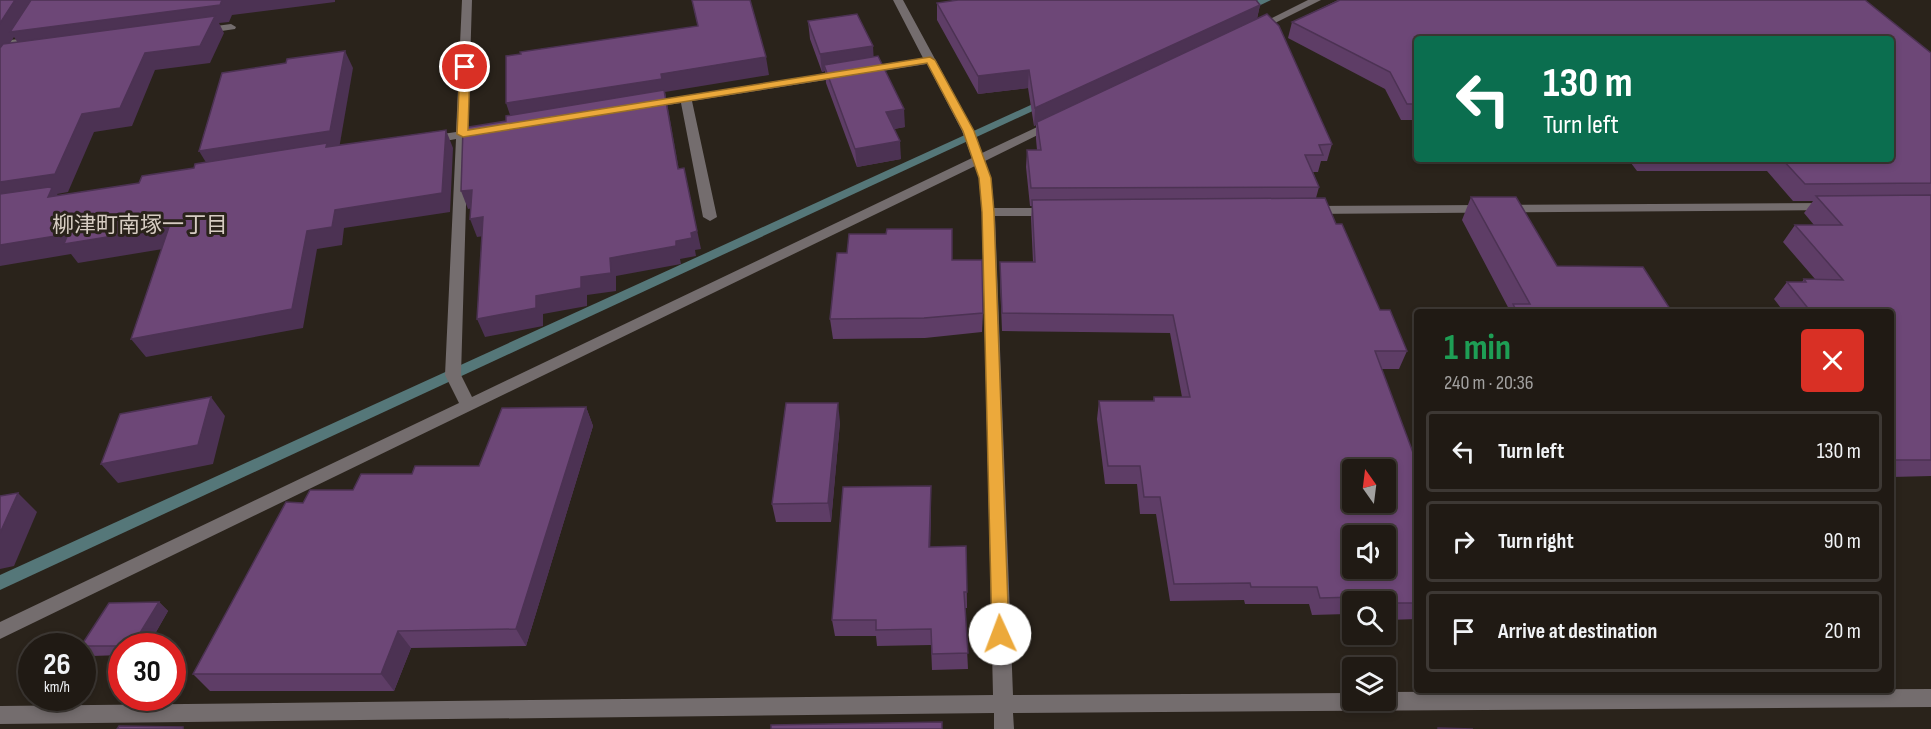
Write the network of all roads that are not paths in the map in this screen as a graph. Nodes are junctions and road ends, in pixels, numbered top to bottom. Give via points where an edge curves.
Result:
1 (467, 0) edge
2 (898, 0) edge
3 (1316, 0) edge
4 (231, 27) dead end
5 (185, 33) edge
6 (1242, 35) edge
7 (0, 44) edge
8 (10, 56) edge
9 (930, 60) junction
10 (686, 99) junction
11 (639, 106) edge
12 (1063, 119) edge
13 (498, 129) edge
14 (463, 134) junction
15 (416, 142) edge
16 (979, 159) junction
17 (1847, 207) edge
18 (1298, 210) edge
19 (988, 212) junction
20 (1060, 212) edge
21 (710, 217) dead end
22 (468, 405) junction
23 (0, 631) edge
24 (1931, 698) edge
25 (1003, 704) junction
26 (8, 720) edge
27 (1004, 729) edge

1 - 14 street
2 - 9 street
3 - 6 street
4 - 5 street
7 - 8 street via 21,37
9 - 10 street
9 - 16 street
10 - 11 street
10 - 21 street
12 - 16 street
13 - 14 street
14 - 15 street
14 - 22 street via 453,375
16 - 19 street
16 - 22 street
17 - 18 street
19 - 20 street
19 - 25 street
22 - 23 street
24 - 25 street
25 - 26 street
25 - 27 street

